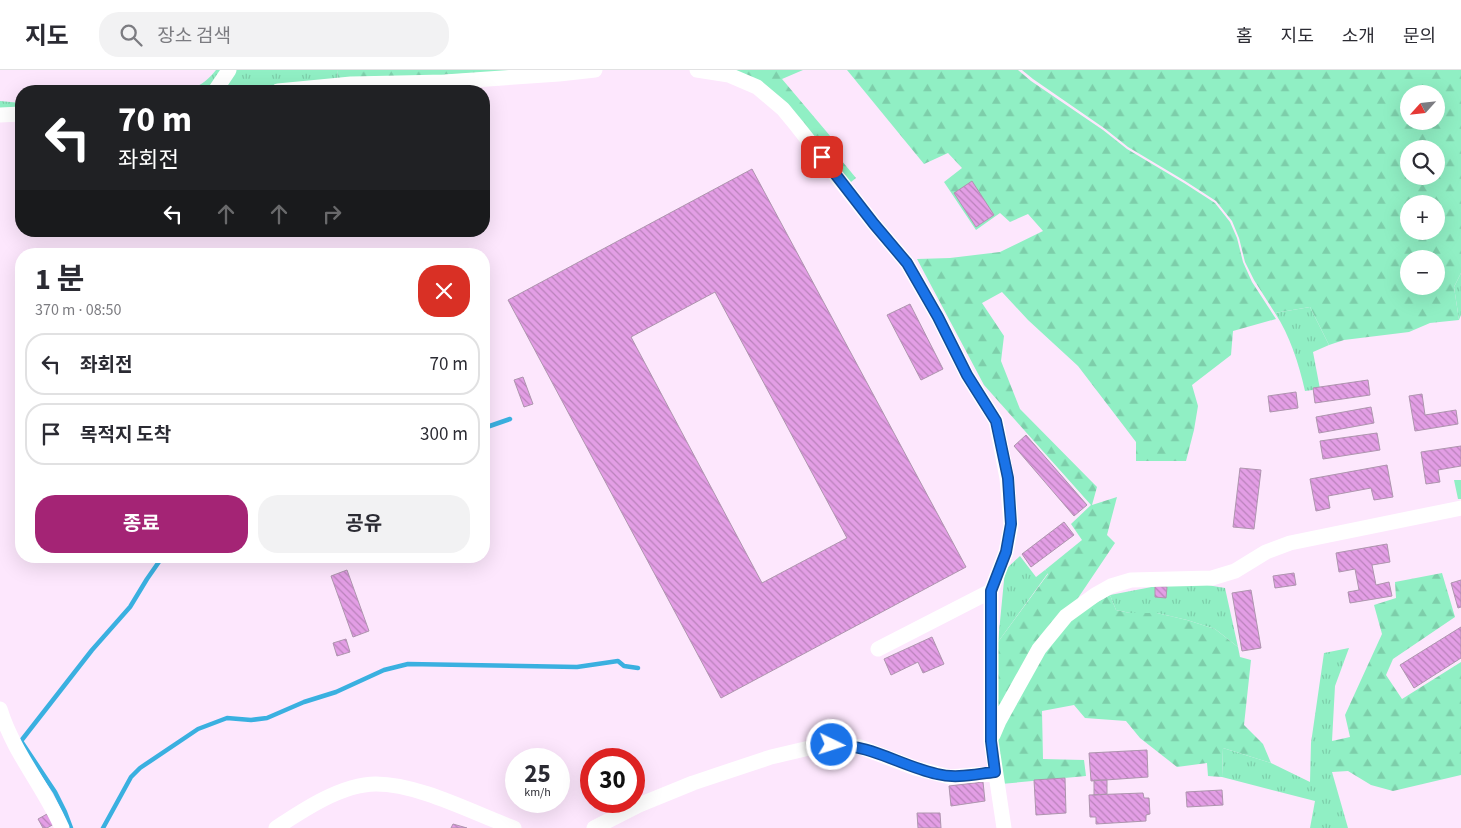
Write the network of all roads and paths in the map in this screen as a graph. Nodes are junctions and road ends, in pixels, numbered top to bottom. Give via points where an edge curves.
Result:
1 (229, 70) edge
2 (595, 70) edge
3 (697, 70) edge
4 (219, 85) edge
5 (341, 85) edge
6 (15, 114) edge
7 (0, 115) edge
8 (1461, 508) edge
9 (991, 591) junction
10 (878, 649) dead end
11 (0, 709) edge
12 (991, 741) junction
13 (995, 772) junction
14 (62, 828) edge
15 (276, 828) edge
16 (514, 828) edge
17 (594, 828) edge
18 (1004, 828) edge

1 - 4 street
2 - 5 street via 454,81
3 - 9 street via 744,80 783,109 907,263 924,292 967,375 996,421 1001,440 1011,524 1006,552
6 - 7 street
8 - 12 street via 1290,542 1266,552 1236,571 1212,578 1131,580 1111,586 1073,611 1052,632 1039,649
9 - 10 street
9 - 12 street
11 - 14 street via 14,746
12 - 13 street
13 - 17 street via 950,777 915,768 860,747 822,746 771,757 694,783 639,805
13 - 18 street
15 - 16 street via 318,801 375,784 399,786 427,794

